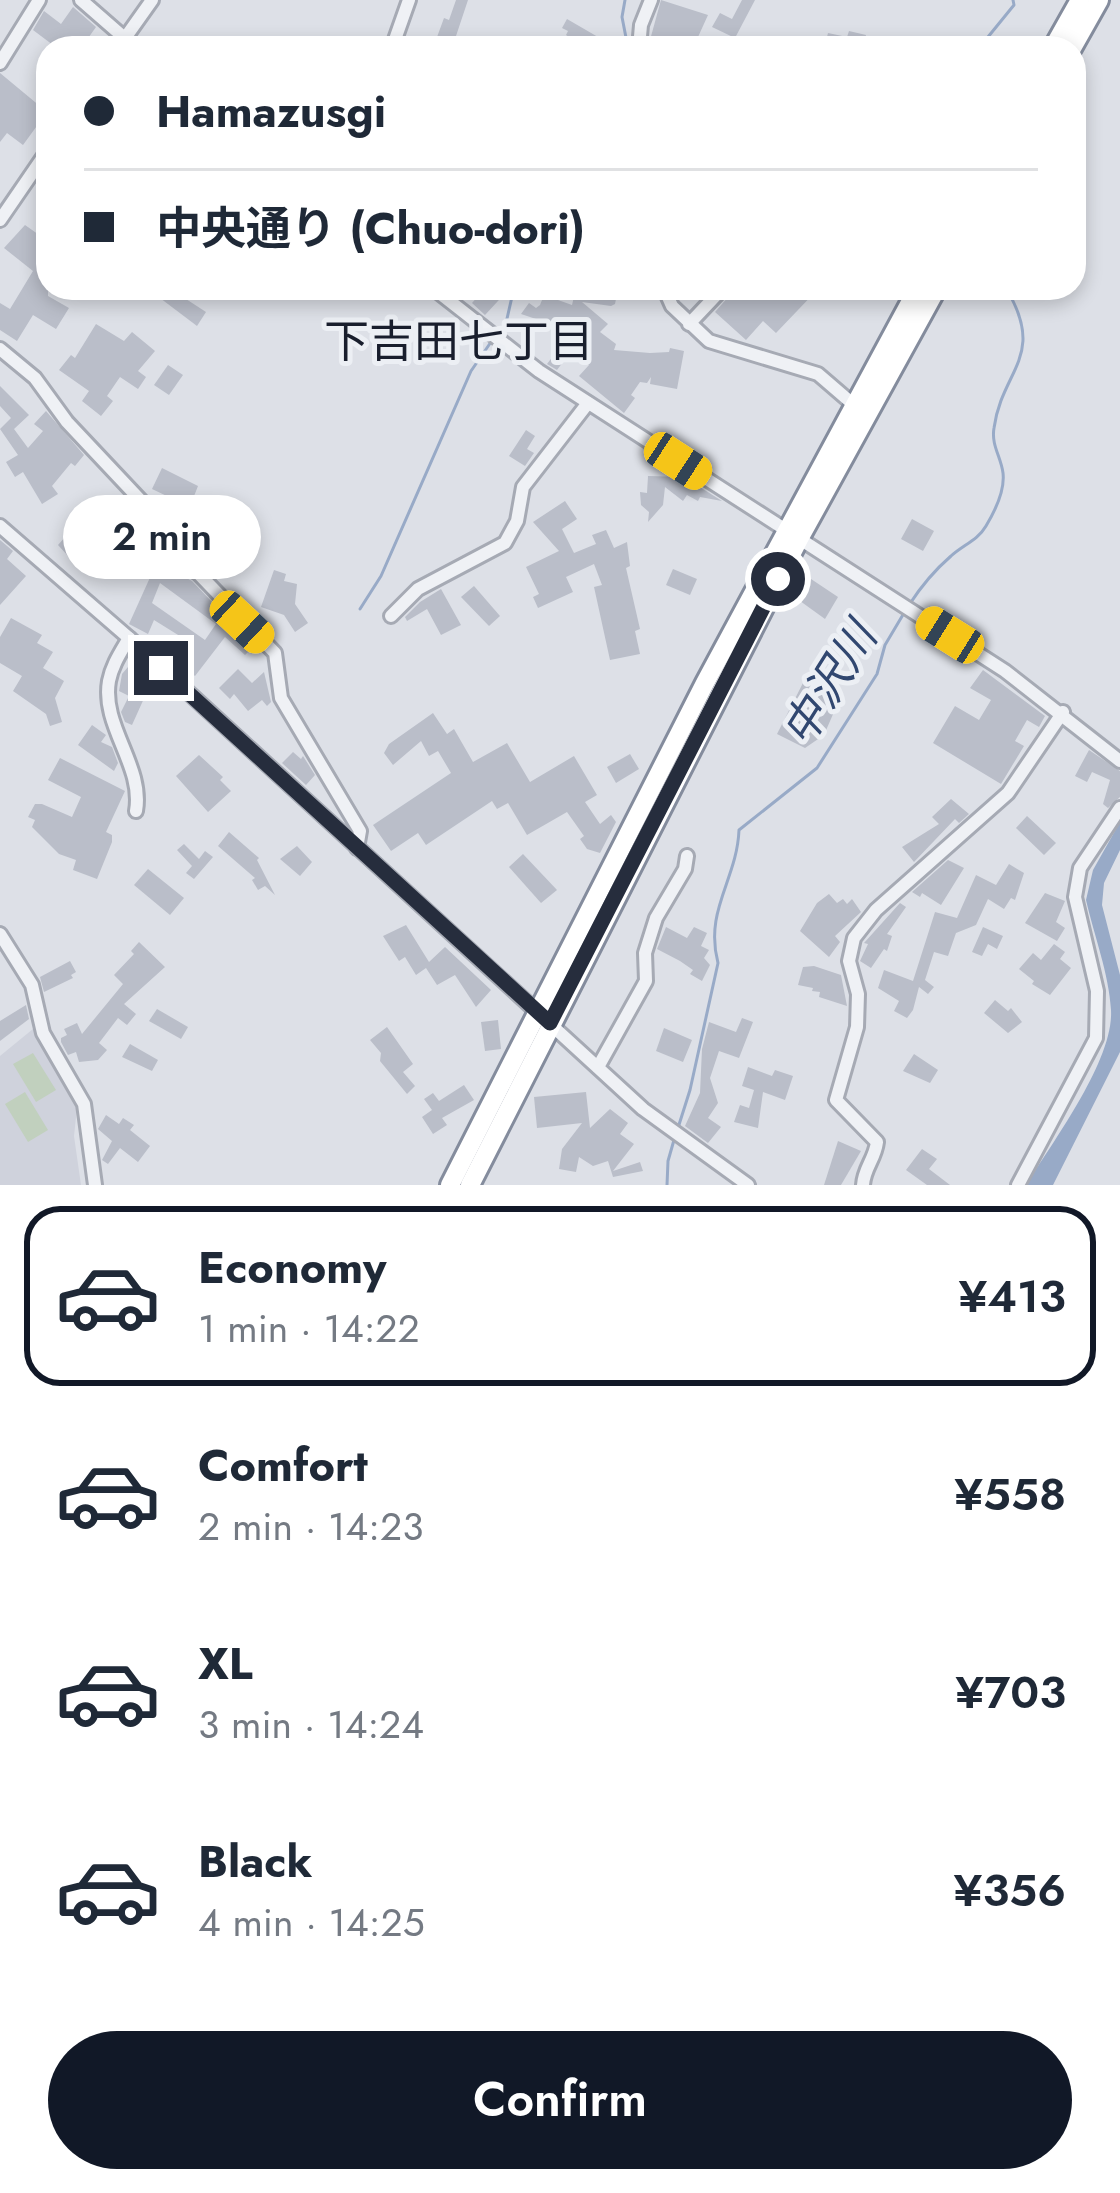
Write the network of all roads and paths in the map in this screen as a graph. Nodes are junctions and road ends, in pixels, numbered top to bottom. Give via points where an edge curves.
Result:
1 (39, 0) edge
2 (81, 0) edge
3 (152, 0) edge
4 (410, 0) edge
5 (651, 0) edge
6 (1080, 0) edge
7 (1099, 0) edge
8 (116, 36) edge
9 (126, 36) edge
10 (396, 36) edge
11 (640, 36) edge
12 (1060, 36) edge
13 (1079, 36) edge
14 (0, 63) edge
15 (36, 168) edge
16 (0, 220) edge
17 (448, 300) edge
18 (669, 300) edge
19 (712, 300) edge
20 (911, 300) edge
21 (930, 300) edge
22 (689, 324) junction
23 (0, 349) edge
24 (588, 403) junction
25 (854, 405) junction
26 (0, 526) edge
27 (792, 535) junction
28 (391, 616) dead end
29 (129, 638) junction
30 (1063, 712) junction
31 (1120, 760) edge
32 (1120, 808) edge
33 (136, 811) dead end
34 (358, 848) junction
35 (687, 856) dead end
36 (0, 934) edge
37 (544, 1019) junction
38 (598, 1067) junction
39 (473, 1184) edge
40 (95, 1185) edge
41 (450, 1185) edge
42 (748, 1185) edge
43 (863, 1185) edge
44 (1018, 1185) edge

1 - 14 street
2 - 8 street
3 - 9 street
4 - 10 street
5 - 11 street
6 - 12 highway
7 - 13 highway
15 - 16 street
17 - 24 street
18 - 22 street
19 - 22 street
20 - 25 highway
21 - 27 highway
22 - 25 street via 710,340 818,374
23 - 34 street via 145,505 157,550 199,573 275,653 280,698 360,831
24 - 27 street
24 - 28 street via 524,487 505,543 418,589
25 - 27 highway
26 - 29 street
27 - 30 street
27 - 37 highway
29 - 33 street via 108,686 139,793
29 - 34 street
30 - 31 street
30 - 43 street via 1008,793 854,938 856,1027 836,1100 878,1142
32 - 44 street via 1080,868 1075,897 1096,991 1096,1038
34 - 37 street
35 - 38 street via 656,918 646,982
36 - 40 street via 32,985 43,1033 84,1104
37 - 38 street
37 - 39 highway
37 - 41 highway
38 - 42 street

